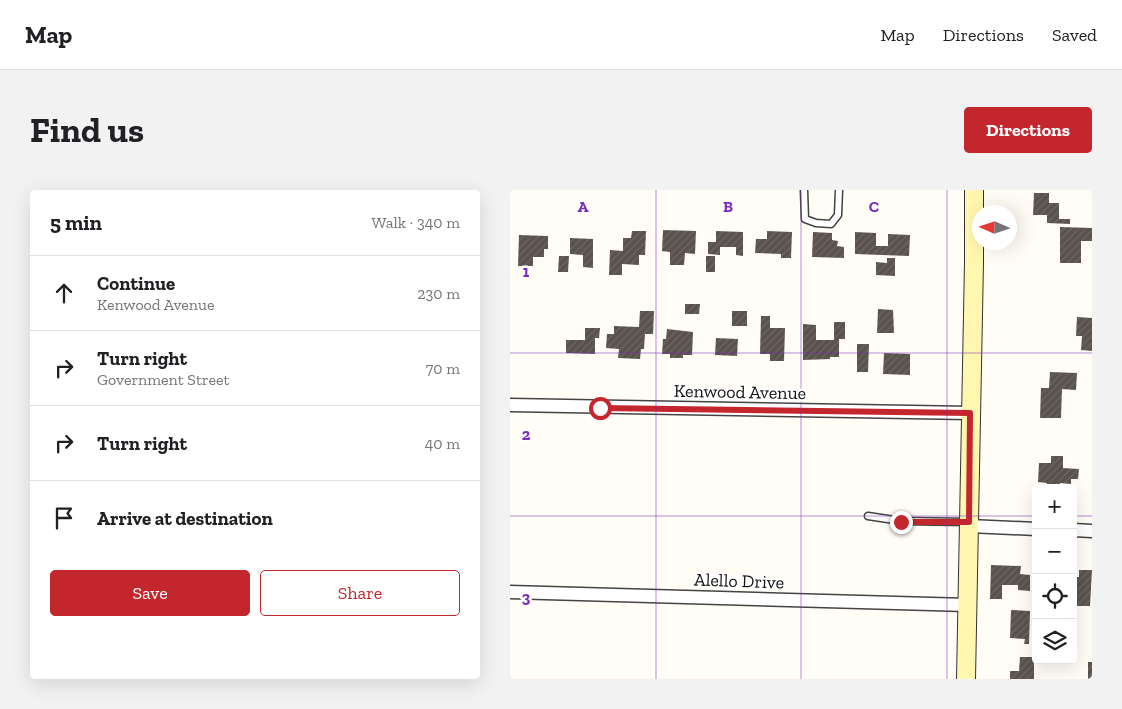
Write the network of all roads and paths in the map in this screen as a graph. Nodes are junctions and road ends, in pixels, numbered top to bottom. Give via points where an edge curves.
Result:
1 (804, 190) edge
2 (839, 190) edge
3 (974, 190) edge
4 (510, 406) edge
5 (970, 413) junction
6 (868, 516) dead end
7 (969, 524) junction
8 (1032, 529) edge
9 (1077, 530) edge
10 (1092, 531) edge
11 (510, 592) edge
12 (967, 605) junction
13 (966, 679) edge

1 - 2 lane via 805,219 831,224 838,215
3 - 5 main road
4 - 5 street, Kenwood Avenue
5 - 7 main road
6 - 7 lane via 901,522
7 - 8 street
7 - 12 main road
9 - 10 street
11 - 12 street, Alello Drive
12 - 13 main road

